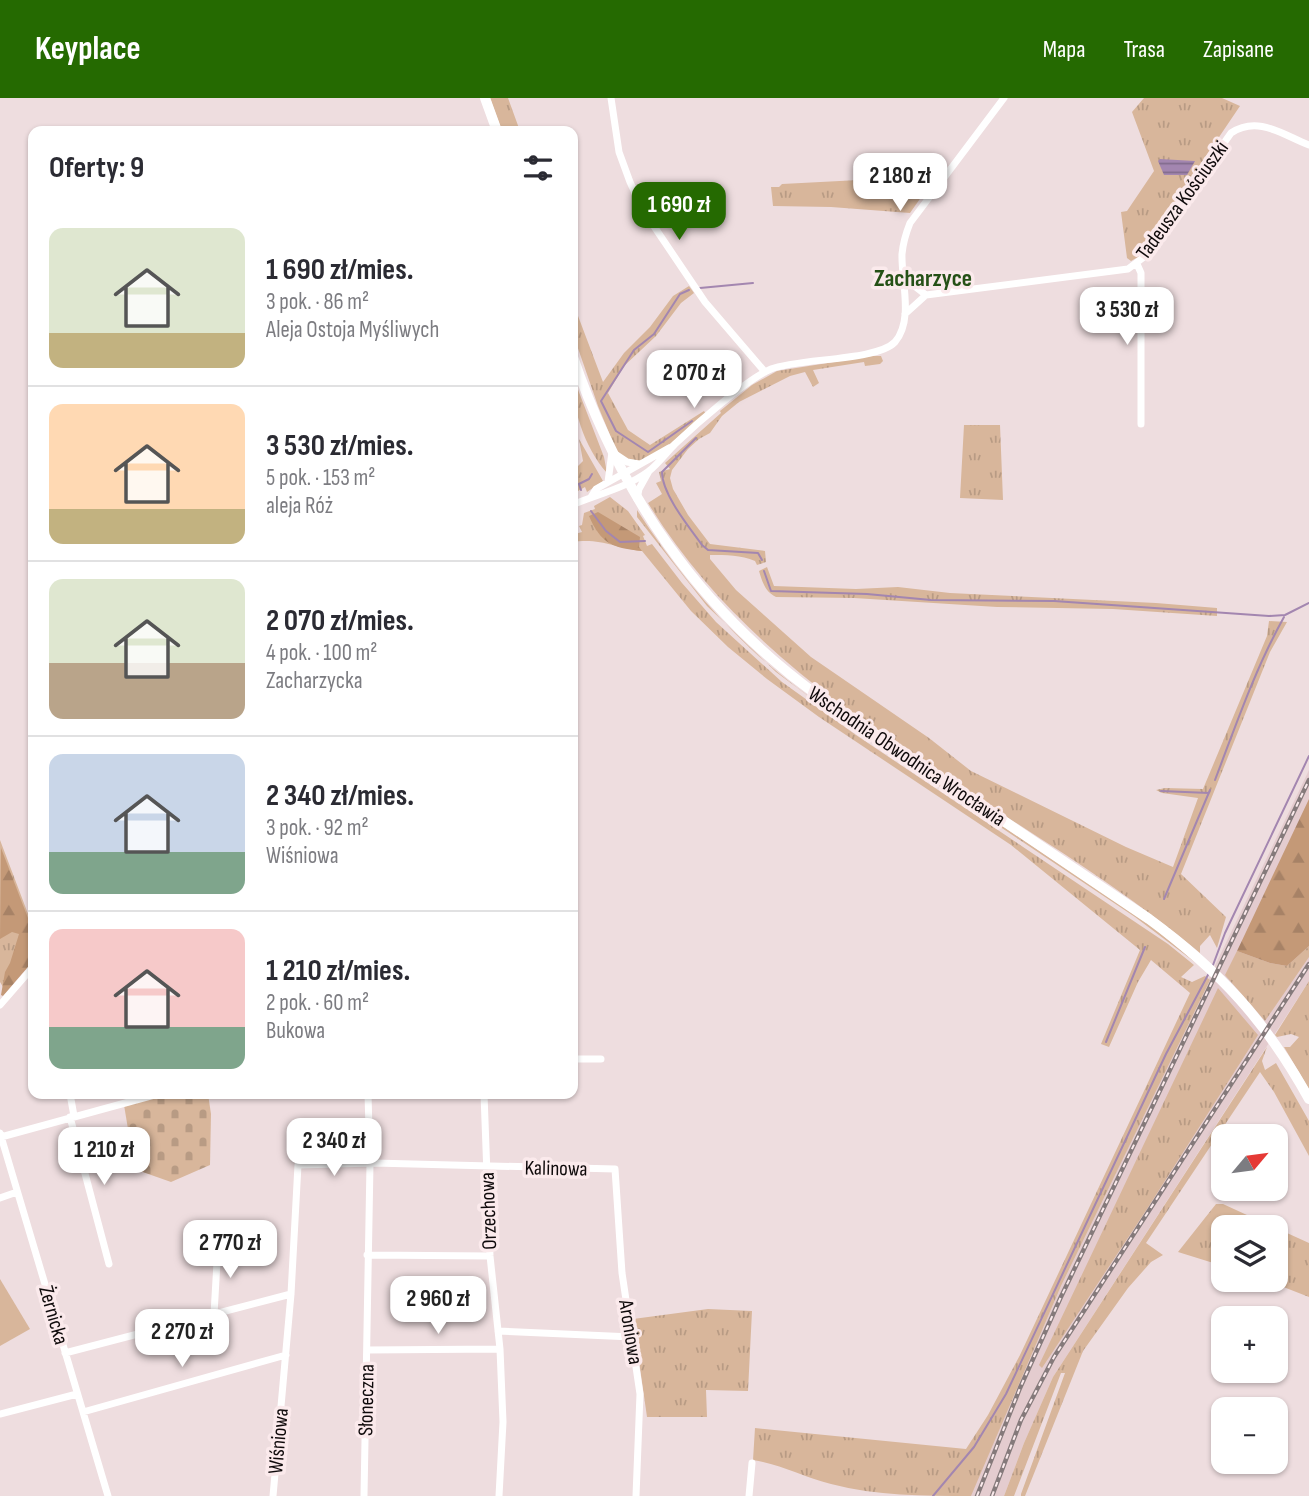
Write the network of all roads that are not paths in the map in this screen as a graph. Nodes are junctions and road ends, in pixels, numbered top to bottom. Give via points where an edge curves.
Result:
1 (485, 98) edge
2 (611, 98) edge
3 (1004, 98) edge
4 (495, 126) edge
5 (1309, 145) edge
6 (1137, 264) junction
7 (903, 276) junction
8 (926, 295) junction
9 (905, 314) junction
10 (578, 370) edge
11 (765, 372) junction
12 (1141, 424) dead end
13 (673, 446) junction
14 (612, 452) junction
15 (640, 464) junction
16 (649, 471) junction
17 (625, 478) junction
18 (608, 482) junction
19 (591, 497) junction
20 (637, 499) junction
21 (578, 502) edge
22 (28, 973) edge
23 (0, 1005) edge
24 (578, 1059) edge
25 (601, 1059) dead end
26 (70, 1099) edge
27 (140, 1099) edge
28 (368, 1099) edge
29 (484, 1099) edge
30 (1309, 1099) edge
31 (72, 1117) junction
32 (1, 1135) edge
33 (370, 1164) junction
34 (487, 1166) junction
35 (615, 1168) joint
36 (17, 1192) junction
37 (0, 1198) edge
38 (218, 1245) dead end
39 (367, 1255) junction
40 (490, 1256) junction
41 (109, 1264) dead end
42 (291, 1294) junction
43 (214, 1314) junction
44 (498, 1331) junction
45 (632, 1337) junction
46 (500, 1349) junction
47 (368, 1350) junction
48 (65, 1353) junction
49 (286, 1354) junction
50 (77, 1394) junction
51 (83, 1412) junction
52 (0, 1414) edge
53 (752, 1463) dead end
54 (108, 1496) edge
55 (273, 1496) edge
56 (364, 1496) edge
57 (499, 1496) edge
58 (636, 1496) edge
59 (748, 1496) edge

1 - 4 main road
2 - 11 street via 620,152 643,210 705,302
3 - 7 street via 910,223 903,245
5 - 6 street, Tadeusza Kościuszki via 1261,125 1231,133
6 - 8 street, Tadeusza Kościuszki via 1120,271
6 - 12 street via 1141,273
7 - 8 street
7 - 9 street
8 - 9 street
9 - 11 street via 900,334 884,349
10 - 14 main road, Wschodnia Obwodnica Wrocławia
11 - 13 street
13 - 15 street
13 - 16 street
14 - 15 street via 627,463
14 - 17 main road, Wschodnia Obwodnica Wrocławia
14 - 18 street
15 - 17 street
16 - 17 street
16 - 20 street
17 - 18 street
17 - 19 street via 601,496
17 - 20 main road, Wschodnia Obwodnica Wrocławia
18 - 19 street
19 - 21 street
20 - 30 main road, Wschodnia Obwodnica Wrocławia via 701,589 785,671 1149,919 1210,967 1274,1041
22 - 23 street
24 - 25 street
26 - 31 street
27 - 31 street
28 - 33 street, Słoneczna
29 - 34 street, Orzechowa
31 - 32 street
31 - 41 street
32 - 36 street, Żernicka
33 - 34 street, Kalinowa
33 - 39 street, Słoneczna
33 - 42 street, Wiśniowa via 298,1164
34 - 35 street, Kalinowa
34 - 40 street, Orzechowa
35 - 45 street, Aroniowa via 622,1273
36 - 37 street
36 - 48 street, Żernicka
38 - 43 street
39 - 40 street
39 - 47 street, Słoneczna
40 - 44 street, Orzechowa
42 - 43 street
42 - 49 street, Wiśniowa
43 - 48 street
44 - 45 street
44 - 46 street, Orzechowa
45 - 58 street, Aroniowa via 640,1394
46 - 47 street
46 - 57 street, Orzechowa
47 - 56 street, Słoneczna
48 - 50 street, Żernicka
49 - 51 street
49 - 55 street, Wiśniowa
50 - 51 street, Żernicka
50 - 52 street
51 - 54 street, Żernicka
53 - 59 street

